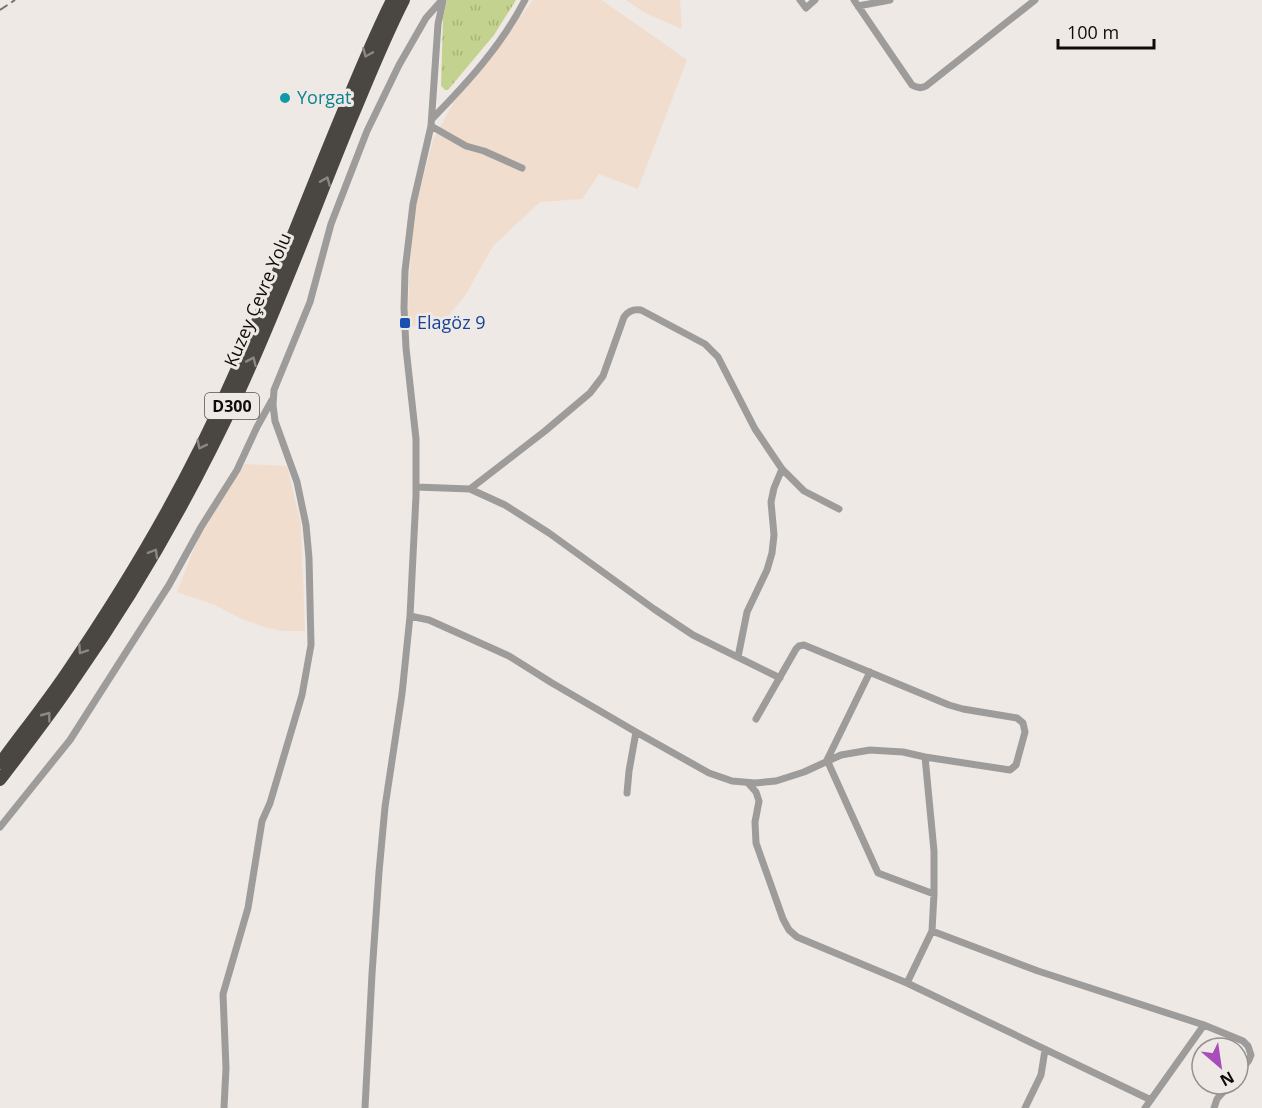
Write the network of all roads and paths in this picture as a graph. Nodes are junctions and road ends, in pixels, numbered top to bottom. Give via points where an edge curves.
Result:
1 (392, 0) edge
2 (404, 0) edge
3 (443, 0) edge
4 (525, 0) edge
5 (800, 0) edge
6 (815, 0) edge
7 (890, 0) edge
8 (1035, 0) edge
9 (856, 3) edge
10 (431, 122) junction
11 (522, 168) dead end
12 (273, 397) junction
13 (782, 469) junction
14 (417, 488) junction
15 (470, 489) junction
16 (839, 508) dead end
17 (410, 615) junction
18 (738, 657) junction
19 (870, 672) junction
20 (780, 678) junction
21 (756, 718) dead end
22 (636, 732) junction
23 (925, 757) junction
24 (827, 760) junction
25 (0, 763) edge
26 (0, 780) edge
27 (748, 783) junction
28 (627, 793) dead end
29 (0, 827) edge
30 (934, 894) junction
31 (932, 931) junction
32 (907, 983) junction
33 (1204, 1025) junction
34 (1231, 1036) edge
35 (1045, 1050) junction
36 (1151, 1100) junction
37 (224, 1108) edge
38 (365, 1108) edge
39 (1025, 1108) edge
40 (1145, 1108) edge

1 -> 25 highway, Kuzey Çevre Yolu / D300 via 230,386 200,448 100,621
26 -> 2 highway, Kuzey Çevre Yolu / D300 via 108,628 149,563 209,453 269,323 371,71
3 - 10 street
3 - 12 street via 426,18 367,131 331,224 310,302
4 - 10 street via 477,71
5 - 6 street via 806,8
7 - 9 street
8 - 9 street via 921,88 912,85
10 - 11 street via 465,146
10 - 14 street via 413,204 404,290
12 - 29 street via 237,470 170,585 70,740
12 - 37 street via 277,429 297,482 306,525 311,645 302,696 262,821 250,901 224,994
13 - 15 street via 755,429 714,352 641,310 634,310 624,317 603,376 590,393
13 - 16 street via 804,491
13 - 18 street via 771,502 772,553 745,618
14 - 15 street
14 - 17 street
15 - 18 street via 549,533 693,635
17 - 22 street via 509,656
17 - 38 street via 385,807
18 - 20 street
19 - 20 street via 804,645 796,649
19 - 23 street via 963,710 1017,718 1025,726 1016,765 1010,770
19 - 24 street
20 - 21 street
22 - 27 street via 710,773
22 - 28 street
23 - 24 street via 870,750
23 - 30 street
24 - 27 street via 782,779
24 - 30 street via 878,873
27 - 32 street via 759,801 756,843 789,930 801,940
30 - 31 street
31 - 32 street
31 - 33 street via 1038,971
32 - 35 street
33 - 34 street
33 - 36 street
35 - 36 street
35 - 39 street via 1041,1075
36 - 40 street

